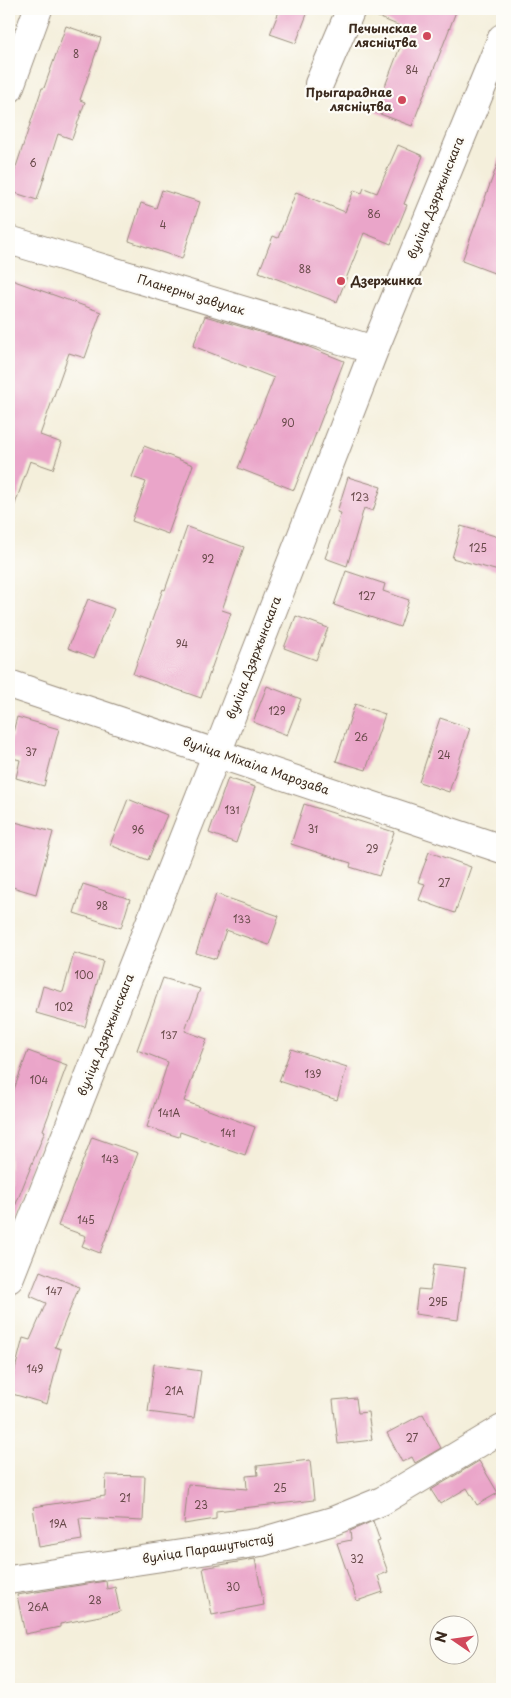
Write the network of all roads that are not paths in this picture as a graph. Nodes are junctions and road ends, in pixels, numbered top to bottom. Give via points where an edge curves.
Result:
1 (38, 9) edge
2 (351, 9) edge
3 (502, 38) edge
4 (319, 84) dead end
5 (9, 89) edge
6 (9, 240) edge
7 (374, 350) junction
8 (9, 684) edge
9 (217, 753) junction
10 (502, 849) edge
11 (9, 1279) edge
12 (502, 1429) edge
13 (9, 1580) edge

1 - 5 street
2 - 4 street
3 - 7 street, вуліца Дзяржынскага
6 - 7 street, Планерны завулак
7 - 9 street, вуліца Дзяржынскага
8 - 9 street, вуліца Міхаіла Марозава
9 - 10 street, вуліца Міхаіла Марозава
9 - 11 street, вуліца Дзяржынскага
12 - 13 street, вуліца Парашутыстаў via 382,1501 333,1521 261,1542

